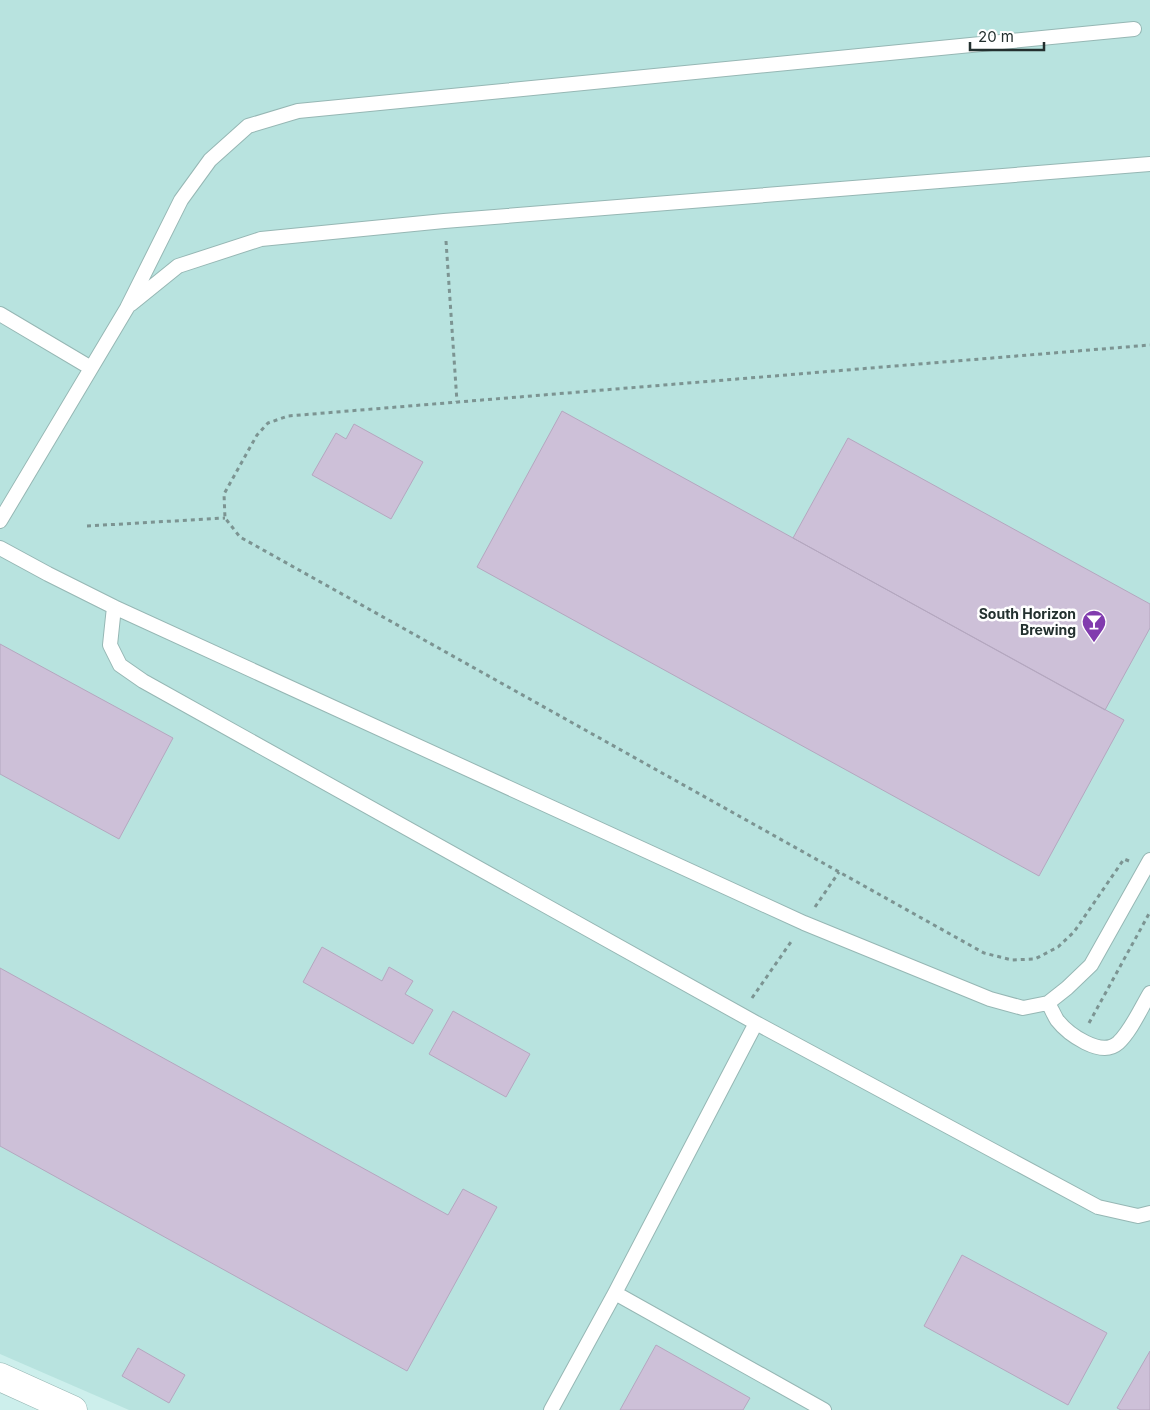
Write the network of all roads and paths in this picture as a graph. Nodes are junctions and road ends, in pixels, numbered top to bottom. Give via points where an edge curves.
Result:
1 (1134, 29) dead end
2 (1150, 164) edge
3 (446, 241) dead end
4 (127, 308) junction
5 (0, 314) edge
6 (1150, 345) edge
7 (91, 368) junction
8 (457, 402) junction
9 (225, 518) junction
10 (0, 521) edge
11 (88, 526) dead end
12 (0, 548) edge
13 (114, 607) junction
14 (1148, 864) edge
15 (1150, 912) edge
16 (1150, 993) edge
17 (1048, 1003) junction
18 (756, 1023) junction
19 (1080, 1040) junction
20 (1150, 1213) edge
21 (615, 1293) junction
22 (0, 1377) edge
23 (73, 1410) edge
24 (551, 1410) edge
25 (824, 1410) edge

1 - 4 lane via 298,111 248,126 210,160 181,200
2 - 4 lane via 454,220 261,239 178,266
3 - 8 path
4 - 7 lane
5 - 7 lane
6 - 8 path
7 - 10 lane
8 - 9 path via 288,416 268,423 257,435 224,494
9 - 11 path
9 - 14 path via 240,538 984,953 1012,960 1035,959 1058,947 1074,932 1124,859
12 - 13 lane
13 - 17 lane via 804,923 990,999 1023,1008
13 - 18 lane via 110,645 120,665 143,682
14 - 17 lane via 1091,965
15 - 19 path
16 - 19 lane via 1117,1044 1108,1048 1098,1047
17 - 19 lane via 1057,1019
18 - 20 lane via 1098,1207 1138,1216
18 - 21 lane
21 - 24 lane
21 - 25 lane
22 - 23 street

